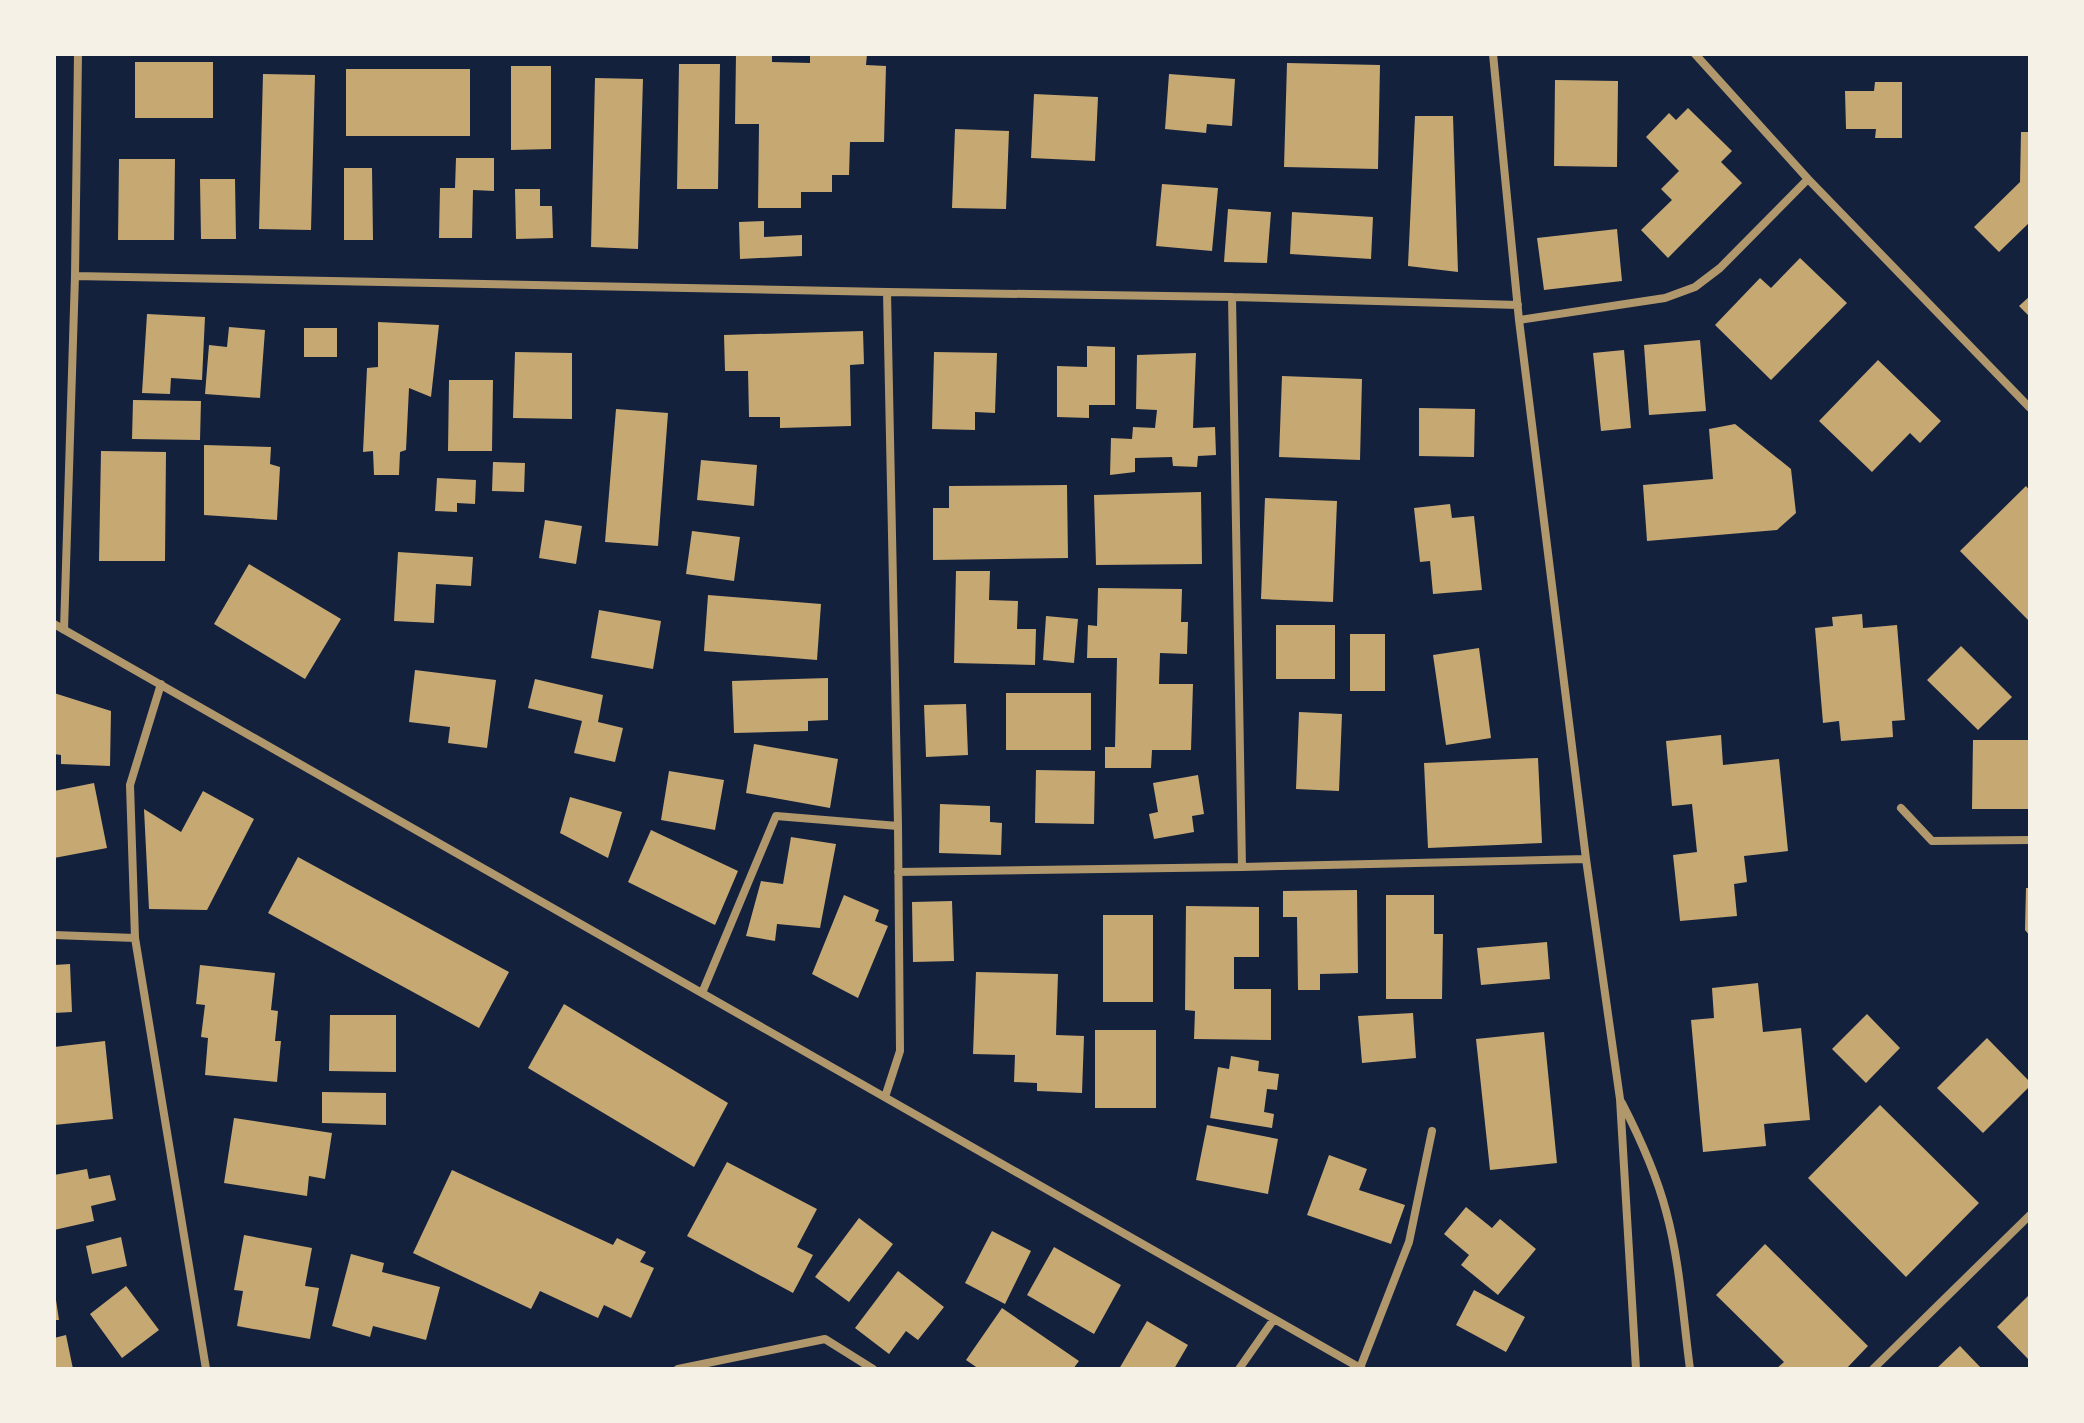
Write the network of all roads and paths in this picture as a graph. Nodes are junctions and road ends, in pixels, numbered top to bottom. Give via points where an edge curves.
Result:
1 (78, 54) edge
2 (1493, 54) edge
3 (1695, 54) edge
4 (1808, 179) junction
5 (75, 276) junction
6 (887, 292) junction
7 (1232, 297) junction
8 (1518, 305) junction
9 (1519, 320) junction
10 (2030, 408) edge
11 (54, 624) edge
12 (64, 630) junction
13 (161, 684) junction
14 (1901, 808) dead end
15 (898, 826) junction
16 (2030, 840) edge
17 (1586, 859) junction
18 (1242, 867) junction
19 (898, 872) junction
20 (54, 935) edge
21 (135, 938) junction
22 (702, 993) junction
23 (885, 1097) junction
24 (1620, 1099) junction
25 (1432, 1131) dead end
26 (2030, 1215) edge
27 (1274, 1319) junction
28 (1361, 1368) edge
29 (207, 1369) edge
30 (678, 1369) edge
31 (873, 1369) edge
32 (1239, 1369) edge
33 (1636, 1369) edge
34 (1690, 1369) edge
35 (1873, 1369) edge

1 - 5 street
2 - 8 street
3 - 4 street
4 - 9 street via 1695,287 1665,298
4 - 10 street
5 - 6 street
5 - 12 street
6 - 7 street
6 - 15 street
7 - 8 street
7 - 18 street
8 - 9 street
9 - 17 street
11 - 12 street
12 - 13 street
13 - 21 street via 130,785
13 - 22 street
14 - 16 street via 1932,841
15 - 19 street
15 - 22 street via 776,816
17 - 18 street
17 - 24 street
18 - 19 street
19 - 23 street via 900,1051
20 - 21 street
21 - 29 street
22 - 23 street
23 - 27 street
24 - 33 street
24 - 34 street via 1667,1212
25 - 28 street via 1409,1242
26 - 35 street
27 - 28 street
27 - 32 street
30 - 31 street via 825,1339

